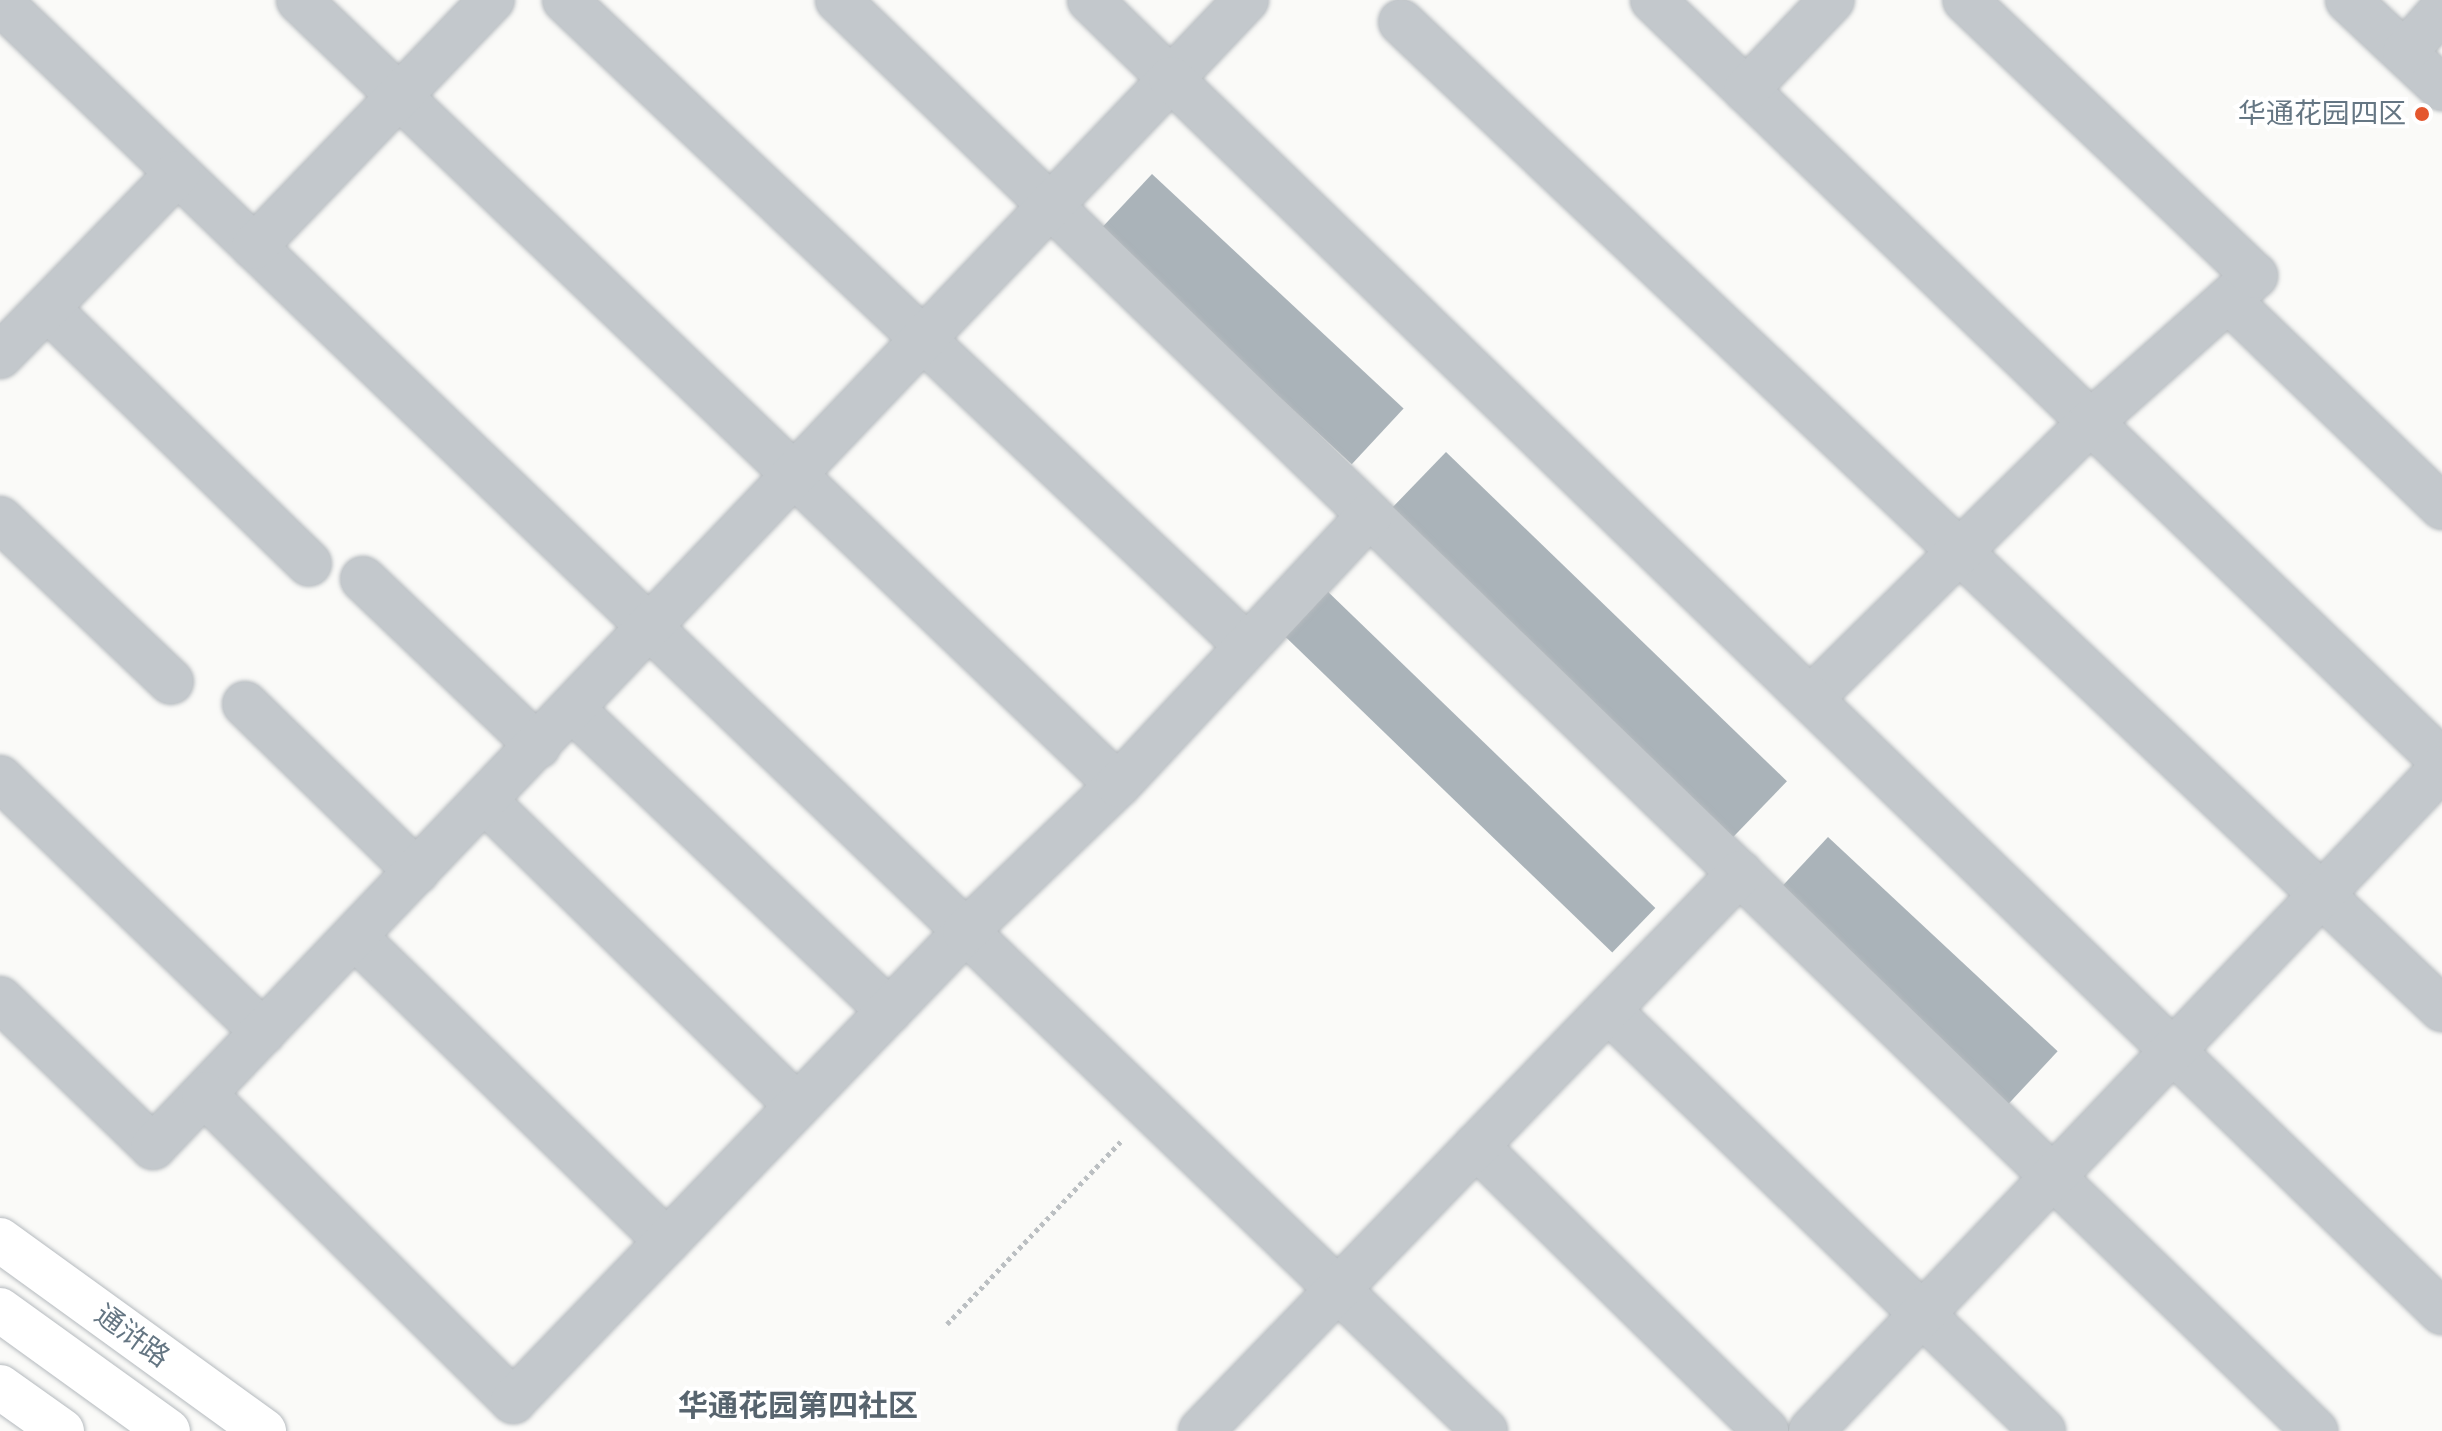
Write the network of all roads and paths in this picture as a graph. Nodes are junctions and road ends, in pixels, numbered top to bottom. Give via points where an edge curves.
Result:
1 (299, 0) edge
2 (492, 0) edge
3 (565, 0) edge
4 (838, 0) edge
5 (1090, 0) edge
6 (1246, 0) edge
7 (1653, 0) edge
8 (1832, 0) edge
9 (1965, 0) edge
10 (2348, 0) edge
11 (0, 2) edge
12 (2442, 10) edge
13 (1401, 22) dead end
14 (2405, 52) junction
15 (1171, 79) junction
16 (2442, 88) edge
17 (1746, 90) junction
18 (400, 97) junction
19 (178, 173) junction
20 (1051, 205) junction
21 (254, 247) junction
22 (2228, 300) junction
23 (47, 308) junction
24 (923, 340) junction
25 (0, 356) edge
26 (2091, 422) junction
27 (795, 475) junction
28 (2442, 507) edge
29 (1370, 515) junction
30 (0, 519) edge
31 (1963, 551) junction
32 (309, 564) dead end
33 (363, 579) dead end
34 (651, 628) junction
35 (1247, 646) junction
36 (171, 682) dead end
37 (1811, 698) junction
38 (245, 704) dead end
39 (572, 709) junction
40 (538, 746) junction
41 (2442, 761) edge
42 (2442, 768) edge
43 (0, 778) edge
44 (1118, 785) junction
45 (485, 801) junction
46 (417, 872) junction
47 (1740, 873) junction
48 (2322, 893) junction
49 (965, 932) junction
50 (355, 937) junction
51 (0, 999) edge
52 (2442, 1009) edge
53 (889, 1011) junction
54 (1609, 1011) junction
55 (263, 1032) junction
56 (2173, 1050) junction
57 (204, 1094) junction
58 (797, 1106) junction
59 (1150, 1110) junction
60 (1476, 1146) junction
61 (2052, 1178) junction
62 (0, 1240) edge
63 (667, 1241) junction
64 (1338, 1289) junction
65 (0, 1310) edge
66 (2442, 1312) edge
67 (1923, 1314) junction
68 (947, 1324) dead end
69 (0, 1387) edge
70 (1221, 1424) edge
71 (62, 1431) edge
72 (168, 1431) edge
73 (264, 1431) edge
74 (1485, 1431) edge
75 (1766, 1431) edge
76 (1811, 1431) edge
77 (2043, 1431) edge
78 (2315, 1431) edge

1 - 18 street
2 - 18 street
3 - 24 street
4 - 20 street
5 - 15 street
6 - 15 street
7 - 17 street
8 - 17 street
9 - 22 street via 2255,276
10 - 14 street
11 - 19 street
12 - 14 street
13 - 31 street
14 - 16 street
15 - 20 street
15 - 37 street
17 - 26 street
18 - 21 street
18 - 27 street
19 - 21 street
19 - 23 street
20 - 24 street
20 - 29 street
21 - 34 street
22 - 26 street
22 - 28 street
23 - 25 street
23 - 32 street
24 - 27 street
24 - 35 street
26 - 31 street
26 - 41 street
27 - 34 street
27 - 44 street
29 - 35 street
29 - 47 street
30 - 36 street
31 - 37 street
31 - 48 street
33 - 40 street
34 - 39 street
34 - 49 street
35 - 44 street
37 - 56 street
38 - 46 street
39 - 40 street
39 - 53 street
40 - 45 street
42 - 48 street
43 - 55 street
44 - 49 street
45 - 46 street
45 - 58 street
46 - 50 street
47 - 54 street
47 - 61 street
48 - 52 street
48 - 56 street
49 - 53 street
49 - 59 street
50 - 55 street
50 - 63 street
51 - 57 street via 153,1147
53 - 58 street
54 - 60 street
54 - 67 street
55 - 57 street
56 - 61 street
56 - 66 street
57 - 63 street via 513,1401
58 - 63 street
59 - 64 street
59 - 68 path
60 - 64 street
60 - 75 street
61 - 67 street
61 - 78 street
62 - 73 main road, 通浒路
64 - 70 street
64 - 74 street
65 - 72 main road, 通浒路
67 - 76 street
67 - 77 street
69 - 71 main road

